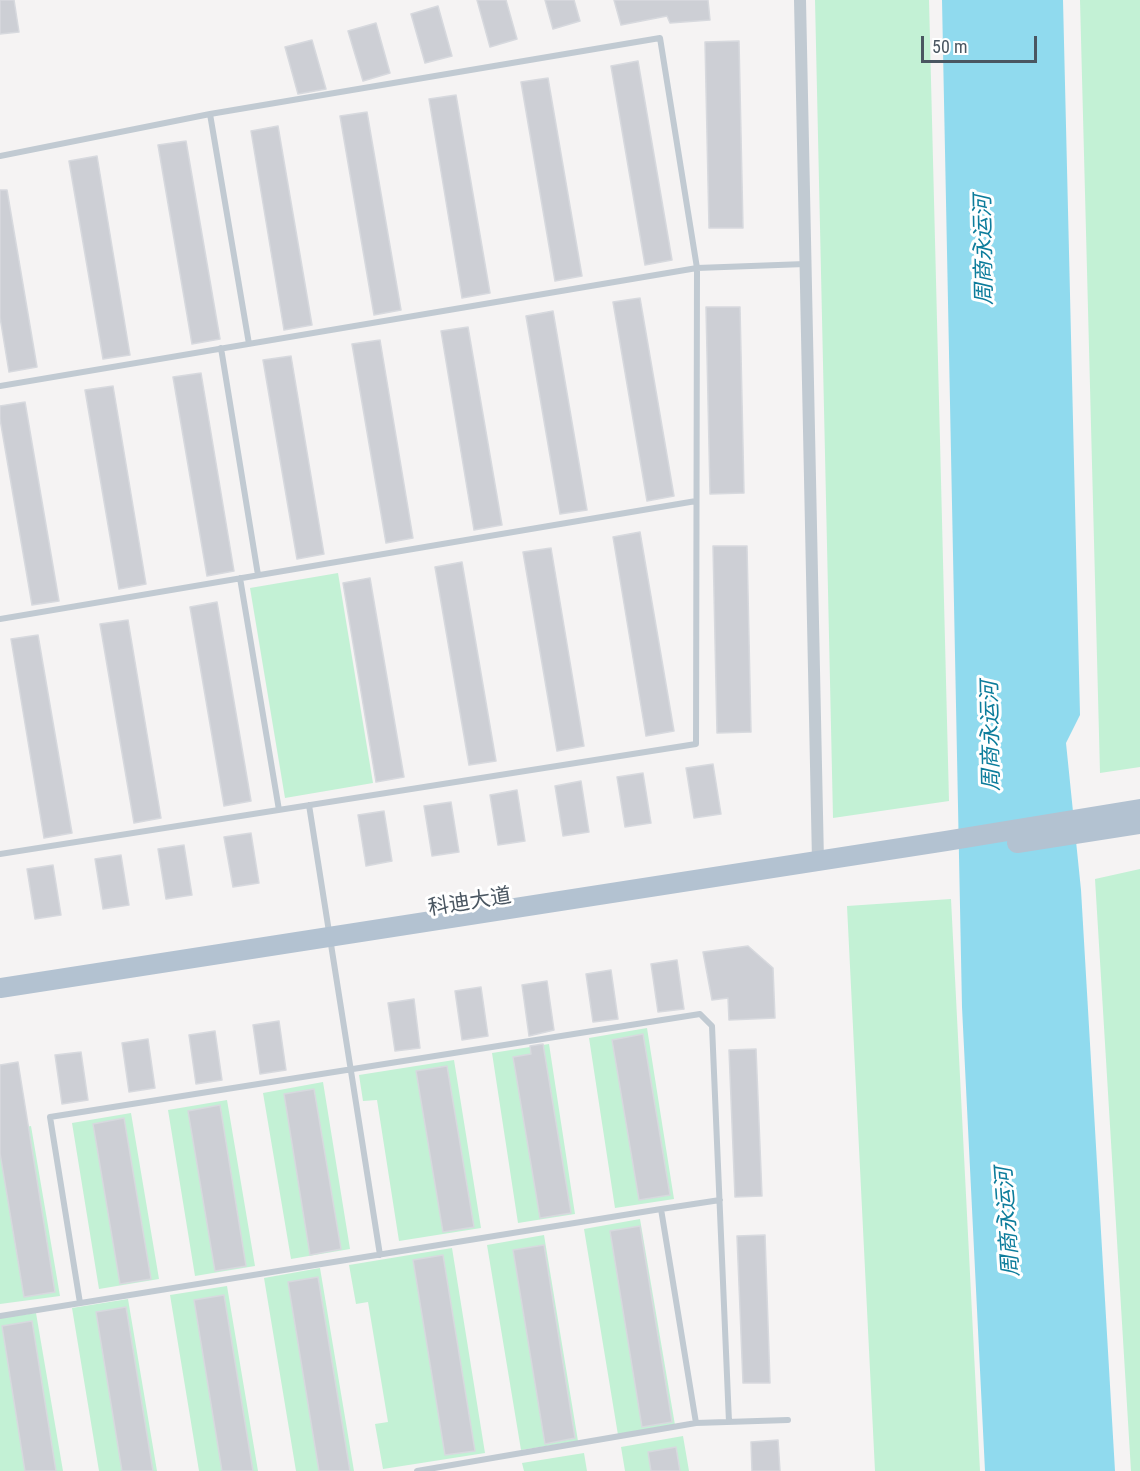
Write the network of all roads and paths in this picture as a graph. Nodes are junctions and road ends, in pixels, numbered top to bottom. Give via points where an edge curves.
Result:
1 (800, 0) edge
2 (210, 114) junction
3 (0, 156) edge
4 (806, 264) junction
5 (697, 268) junction
6 (249, 344) junction
7 (221, 348) junction
8 (0, 386) edge
9 (696, 501) junction
10 (258, 575) junction
11 (240, 578) junction
12 (0, 619) edge
13 (309, 805) junction
14 (1140, 809) edge
15 (279, 810) junction
16 (1094, 824) junction
17 (1140, 824) edge
18 (947, 847) junction
19 (0, 854) edge
20 (818, 861) junction
21 (331, 943) junction
22 (0, 988) edge
23 (0, 1000) edge
24 (350, 1068) junction
25 (720, 1200) junction
26 (661, 1209) junction
27 (380, 1255) junction
28 (80, 1303) junction
29 (0, 1316) edge
30 (788, 1420) dead end
31 (729, 1422) junction
32 (696, 1424) junction
33 (417, 1471) edge

1 - 4 street
2 - 3 lane
2 - 5 lane via 660,38
2 - 6 lane
4 - 5 lane
4 - 20 street
5 - 6 lane
5 - 9 lane
6 - 7 lane
7 - 8 lane
7 - 10 lane
9 - 10 lane
9 - 13 lane via 696,744
10 - 11 lane
11 - 12 lane
11 - 15 lane
13 - 15 lane
13 - 21 lane
14 - 16 main road
15 - 19 lane
16 - 17 main road
16 - 18 main road
18 - 20 main road, 科迪大道
18 - 21 main road, 科迪大道
20 - 21 main road, 科迪大道
21 - 22 main road, 科迪大道
21 - 23 main road, 科迪大道
21 - 24 lane
24 - 25 lane via 700,1014 712,1026
24 - 27 lane
24 - 28 lane via 50,1117
25 - 26 lane
25 - 31 lane
26 - 27 lane
26 - 32 lane
27 - 28 lane
28 - 29 lane
30 - 31 lane
31 - 32 lane
32 - 33 lane

